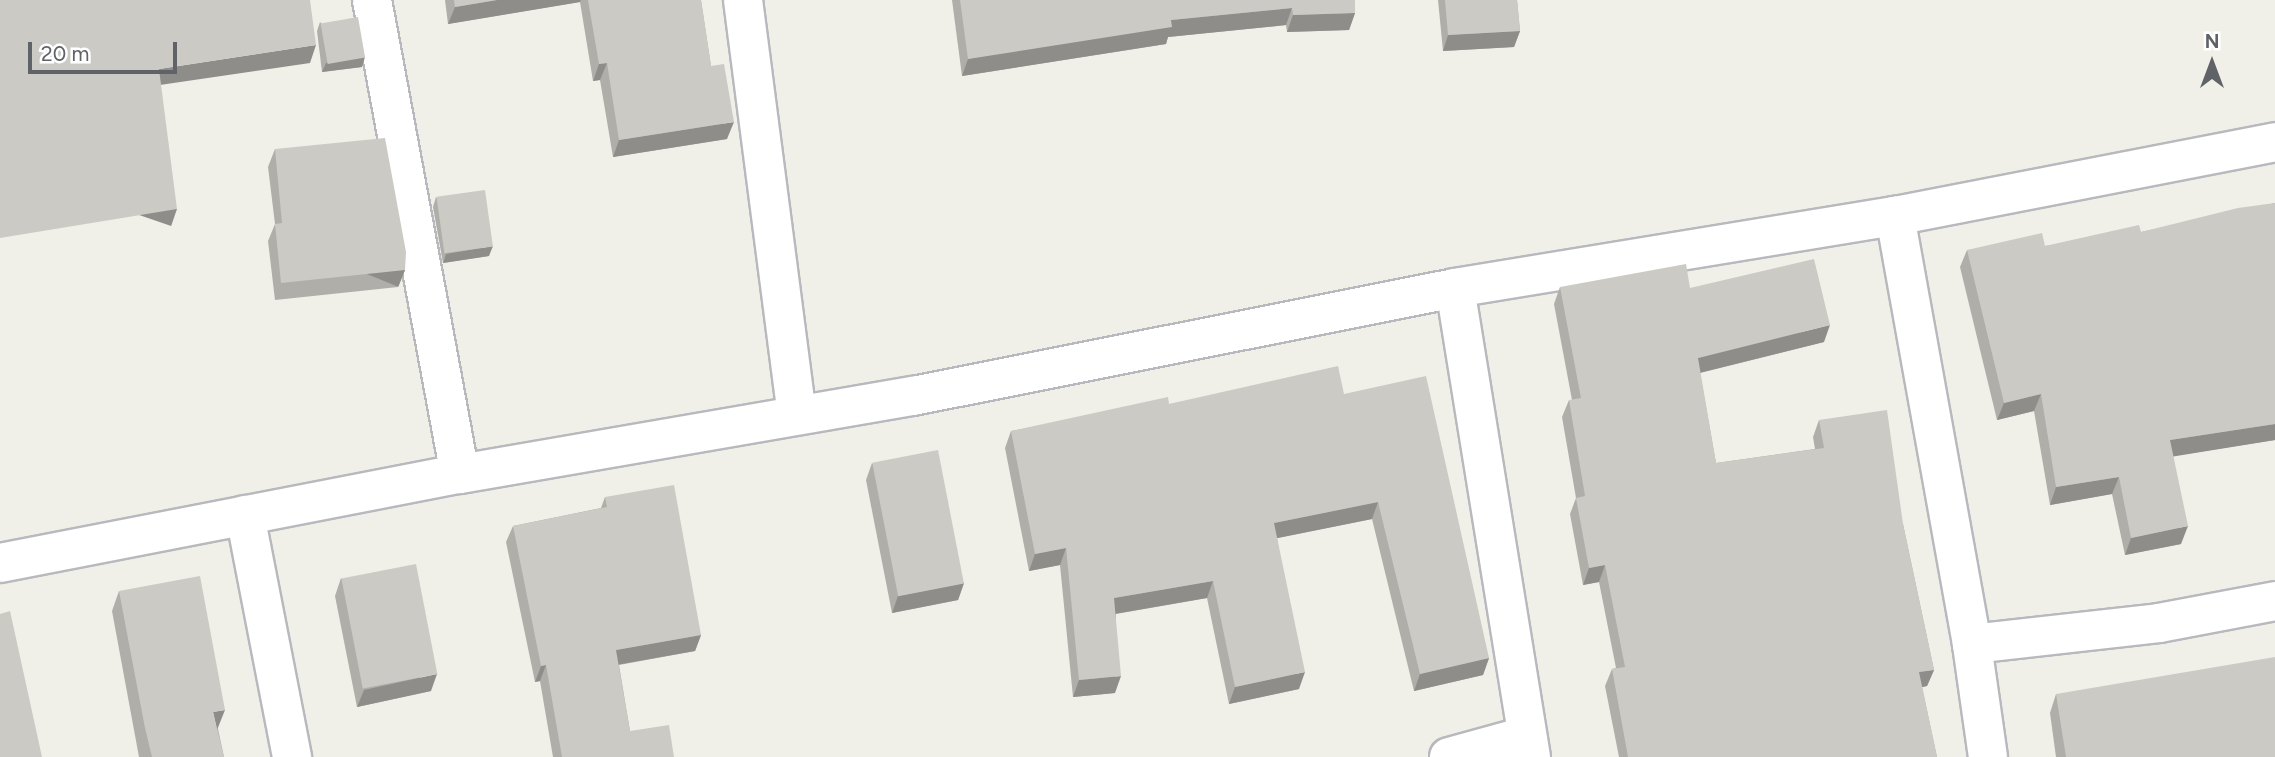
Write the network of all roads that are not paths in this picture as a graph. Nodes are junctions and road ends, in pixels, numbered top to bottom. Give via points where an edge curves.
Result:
1 (372, 0) edge
2 (743, 0) edge
3 (2275, 142) edge
4 (1895, 216) junction
5 (1455, 288) junction
6 (797, 415) junction
7 (460, 474) junction
8 (245, 514) junction
9 (0, 564) edge
10 (2275, 601) edge
11 (1972, 644) junction
12 (1528, 746) edge
13 (292, 757) edge
14 (1449, 757) edge
15 (1988, 757) edge

1 - 7 street
2 - 6 street
3 - 4 street
4 - 5 street
4 - 11 street
5 - 6 street
5 - 12 street
6 - 7 street
7 - 8 street
8 - 9 street
8 - 13 street
10 - 11 street via 2159,623
11 - 15 street
12 - 14 street

